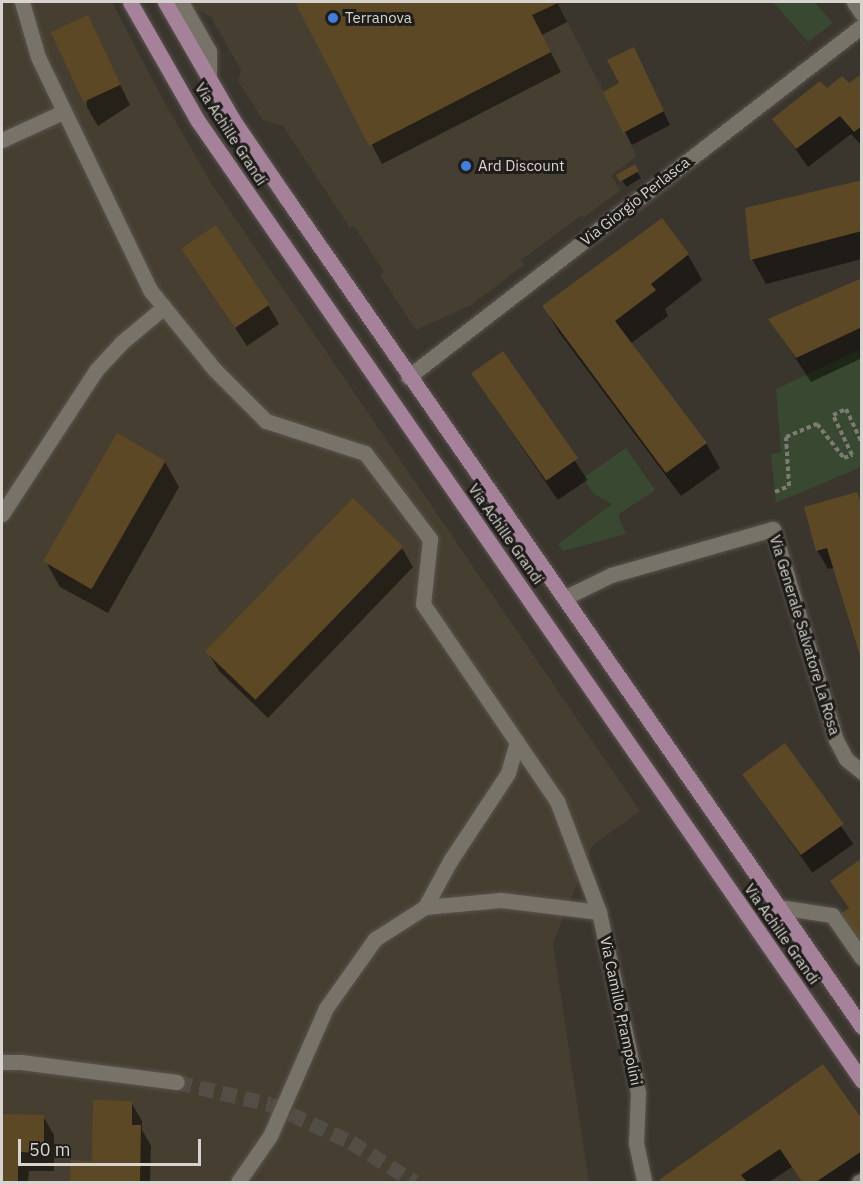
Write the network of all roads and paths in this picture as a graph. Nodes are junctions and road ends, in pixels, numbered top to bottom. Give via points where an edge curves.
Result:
1 (22, 2) edge
2 (130, 2) edge
3 (165, 2) edge
4 (181, 2) edge
5 (854, 2) edge
6 (861, 14) edge
7 (861, 26) edge
8 (209, 80) junction
9 (63, 112) junction
10 (2, 140) edge
11 (164, 307) junction
12 (408, 377) junction
13 (861, 444) edge
14 (775, 492) dead end
15 (2, 514) edge
16 (564, 598) junction
17 (517, 742) junction
18 (861, 772) edge
19 (779, 906) junction
20 (425, 907) junction
21 (599, 912) junction
22 (861, 957) edge
23 (861, 1027) edge
24 (2, 1062) edge
25 (861, 1081) edge
26 (177, 1082) tunnel mouth
27 (238, 1182) edge
28 (644, 1182) edge

1 - 9 street, Via Camillo Prampolini via 38,57
2 - 25 main road, Via Achille Grandi via 198,120
3 - 8 main road, Via Achille Grandi
4 - 8 street via 209,51
5 - 6 street
7 - 12 street, Via Giorgio Perlasca
8 - 12 main road, Via Achille Grandi
9 - 10 street
9 - 11 street, Via Camillo Prampolini via 150,290
11 - 15 street via 98,369
11 - 17 street, Via Camillo Prampolini via 214,369 266,421 365,453 430,539 423,604
12 - 16 main road, Via Achille Grandi
13 - 14 path via 846,409 833,415 852,455 844,458 817,424 786,437 789,486
16 - 18 street, Via Generale Salvatore La Rosa via 611,575 773,529 836,740 846,759
16 - 19 main road, Via Achille Grandi
17 - 20 street via 508,773
17 - 21 street, Via Camillo Prampolini via 557,801
19 - 22 street via 832,915
19 - 23 main road, Via Achille Grandi
20 - 21 street via 501,900
20 - 27 street via 375,939 326,1008 270,1136
21 - 28 street, Via Camillo Prampolini via 638,1093 636,1143
24 - 26 street

